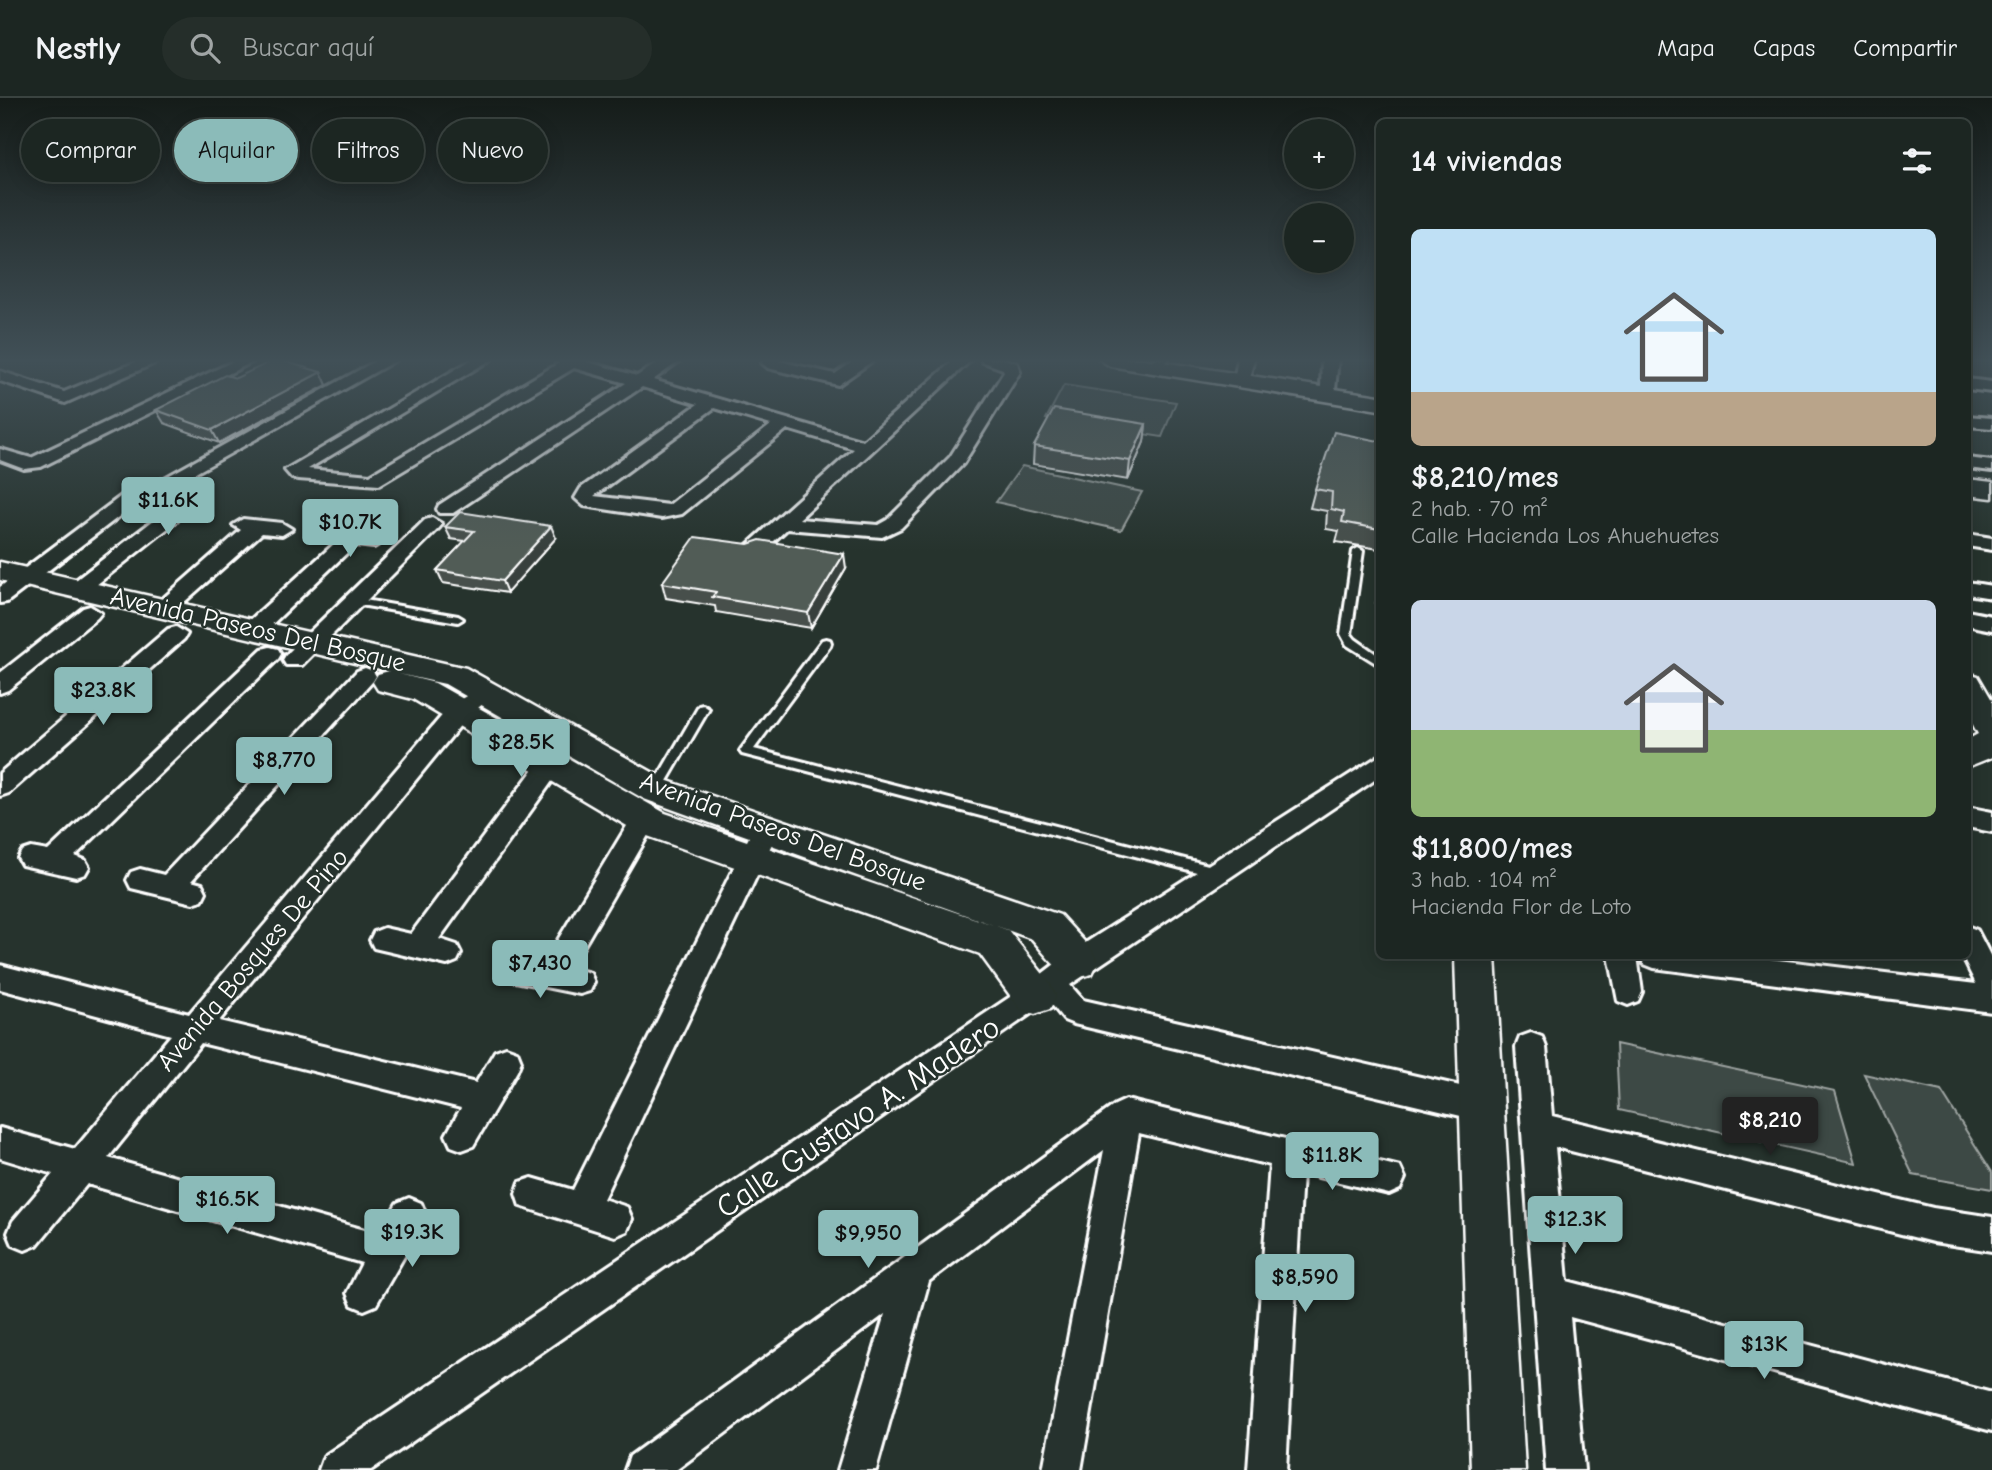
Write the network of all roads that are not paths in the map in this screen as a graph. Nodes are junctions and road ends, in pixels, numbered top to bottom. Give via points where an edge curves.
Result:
1 (118, 423) edge
2 (273, 423) edge
3 (374, 423) edge
4 (466, 423) edge
5 (579, 423) edge
6 (683, 423) edge
7 (784, 423) joint
8 (893, 423) edge
9 (980, 423) edge
10 (866, 447) junction
11 (0, 454) edge
12 (1971, 463) edge
13 (1992, 466) edge
14 (168, 481) dead end
15 (1971, 487) edge
16 (1992, 490) edge
17 (131, 498) dead end
18 (190, 519) dead end
19 (781, 523) junction
20 (282, 529) dead end
21 (374, 541) dead end
22 (1971, 541) edge
23 (1992, 544) edge
24 (753, 550) edge
25 (1357, 551) dead end
26 (6, 586) edge
27 (1971, 589) edge
28 (1992, 592) edge
29 (85, 600) junction
30 (353, 601) junction
31 (458, 619) dead end
32 (1971, 619) edge
33 (171, 621) junction
34 (1992, 623) edge
35 (826, 643) dead end
36 (283, 646) junction
37 (1376, 659) edge
38 (365, 676) junction
39 (0, 685) edge
40 (1971, 701) edge
41 (472, 702) junction
42 (703, 709) dead end
43 (1971, 728) edge
44 (1981, 744) edge
45 (551, 764) junction
46 (1376, 767) edge
47 (0, 788) edge
48 (650, 804) junction
49 (1971, 818) edge
50 (1992, 822) edge
51 (758, 843) junction
52 (53, 863) dead end
53 (1216, 872) junction
54 (140, 880) dead end
55 (384, 940) dead end
56 (1971, 945) edge
57 (419, 946) junction
58 (447, 953) dead end
59 (1475, 959) edge
60 (1623, 959) edge
61 (1701, 959) edge
62 (1079, 962) junction
63 (1811, 966) edge
64 (510, 969) dead end
65 (0, 976) edge
66 (551, 977) junction
67 (580, 982) dead end
68 (1992, 988) edge
69 (1044, 989) junction
70 (1628, 992) dead end
71 (1992, 999) edge
72 (195, 1029) junction
73 (1531, 1047) dead end
74 (506, 1060) dead end
75 (481, 1099) junction
76 (1482, 1106) junction
77 (1126, 1115) junction
78 (1539, 1128) junction
79 (462, 1135) dead end
80 (0, 1143) edge
81 (1287, 1155) junction
82 (82, 1166) junction
83 (1389, 1178) dead end
84 (532, 1194) dead end
85 (582, 1207) junction
86 (409, 1215) dead end
87 (615, 1219) dead end
88 (26, 1233) dead end
89 (1992, 1234) edge
90 (388, 1254) junction
91 (915, 1270) junction
92 (364, 1293) dead end
93 (1550, 1294) junction
94 (1992, 1412) edge
95 (338, 1470) edge
96 (644, 1470) edge
97 (857, 1470) edge
98 (1062, 1470) edge
99 (1267, 1470) edge
100 (1498, 1470) edge
101 (1565, 1470) edge

1 - 11 street via 35,463 24,464
2 - 14 street
3 - 4 street via 294,470 373,481
5 - 30 street via 439,517
6 - 7 street via 584,498 662,512 675,510
7 - 10 street
8 - 10 street
9 - 19 street via 957,460 882,531
10 - 19 street
12 - 13 street
15 - 16 main road
17 - 26 street
18 - 29 street via 160,517
19 - 24 street
20 - 33 street via 248,525
21 - 36 street via 341,537
22 - 23 street
25 - 37 lane via 1346,634
26 - 29 main road, Avenida Paseos Del Bosque
27 - 28 street
29 - 33 main road, Avenida Paseos Del Bosque
29 - 39 street
30 - 31 lane
30 - 36 street
32 - 34 street
33 - 36 main road, Avenida Paseos Del Bosque
33 - 47 street
35 - 53 lane via 746,751
36 - 38 main road, Avenida Paseos Del Bosque
36 - 41 main road, Avenida Paseos Del Bosque via 455,676
36 - 52 street
38 - 41 main road, Avenida Paseos Del Bosque
38 - 54 street via 181,890
40 - 44 main road
41 - 45 main road, Avenida Paseos Del Bosque
41 - 48 main road, Avenida Paseos Del Bosque
41 - 72 street, Avenida Bosques De Pino
42 - 48 lane
43 - 44 main road
45 - 48 main road, Avenida Paseos Del Bosque
45 - 57 street
46 - 53 street, Calle Gustavo A. Madero
48 - 51 main road, Avenida Paseos Del Bosque
48 - 66 street
49 - 50 street
51 - 62 main road, Avenida Paseos Del Bosque via 1045,927
51 - 69 main road, Avenida Paseos Del Bosque via 994,942
51 - 85 street
53 - 62 street, Calle Gustavo A. Madero
55 - 57 street
56 - 68 street
57 - 58 street
59 - 76 main road
60 - 70 street
61 - 63 street
62 - 69 street, Calle Gustavo A. Madero
63 - 71 street
64 - 66 street
65 - 72 street
66 - 67 street
69 - 76 street via 1074,1011
69 - 95 street, Calle Gustavo A. Madero
72 - 75 street
72 - 82 street, Avenida Bosques De Pino
73 - 78 street
74 - 75 street
75 - 79 street
76 - 100 main road
77 - 81 street
77 - 91 street
77 - 98 street
78 - 89 street via 1933,1225
78 - 93 street
80 - 82 street
81 - 83 street
81 - 99 street
82 - 88 street, Avenida Bosques De Pino
82 - 90 street
84 - 85 street
85 - 87 street
86 - 90 street
90 - 92 street
91 - 96 street
91 - 97 street
93 - 94 street
93 - 101 street

